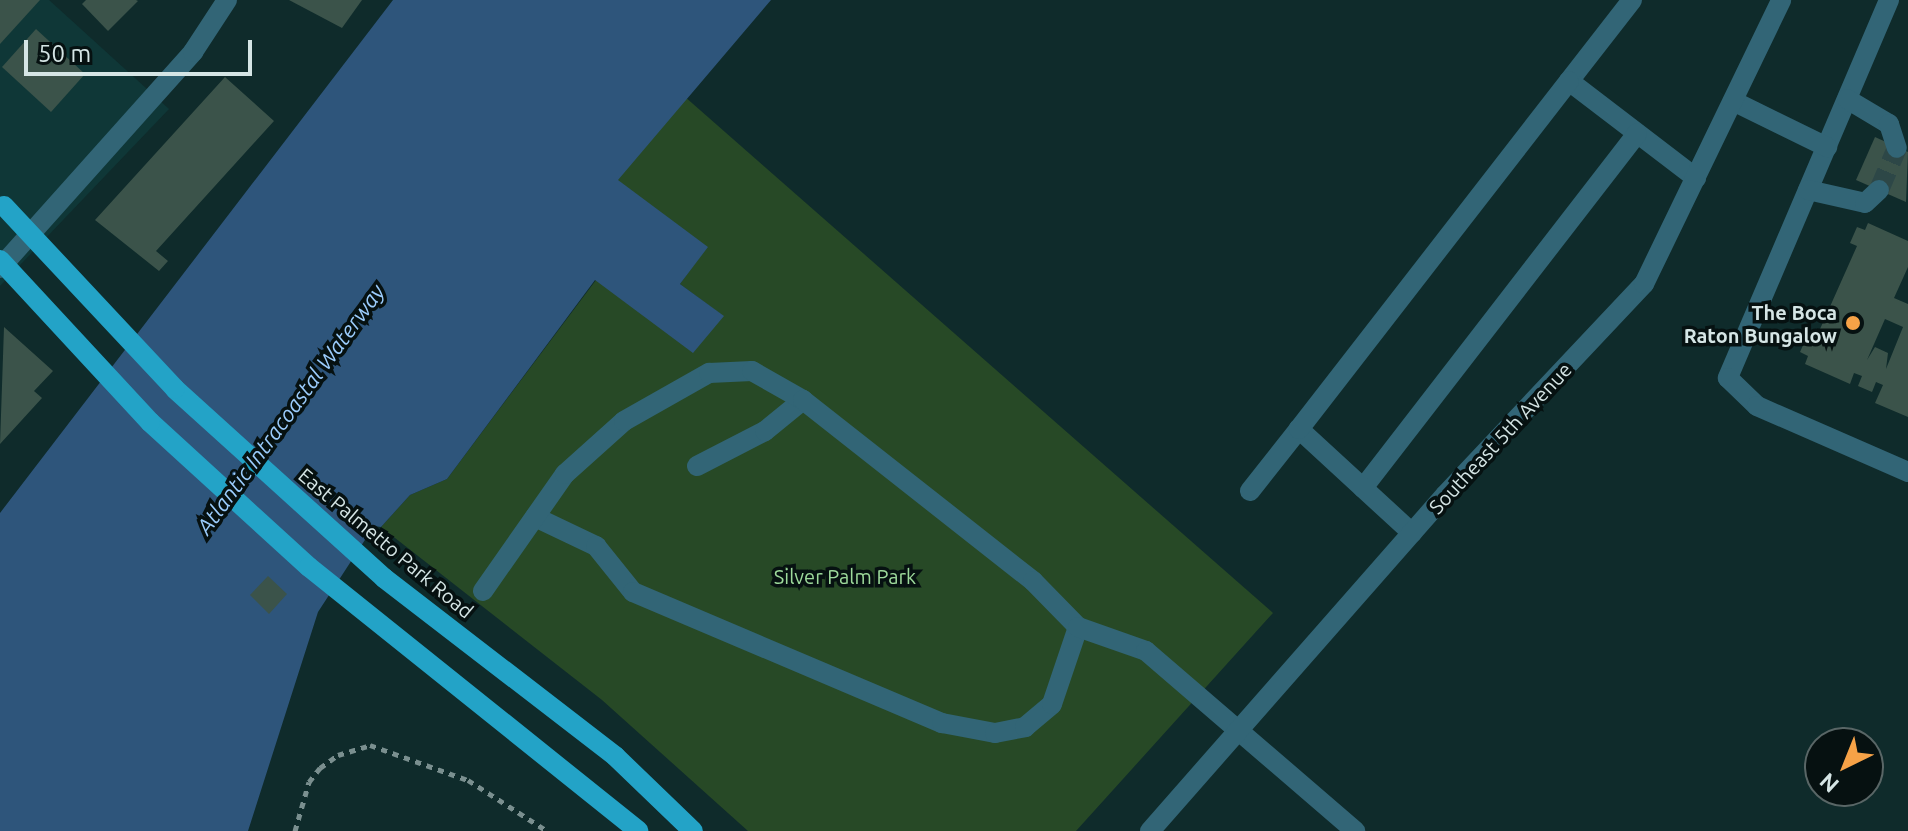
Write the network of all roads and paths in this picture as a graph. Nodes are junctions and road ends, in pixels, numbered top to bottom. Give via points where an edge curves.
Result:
1 (1632, 0) edge
2 (1781, 0) edge
3 (1889, 0) edge
4 (224, 2) edge
5 (1569, 81) junction
6 (1847, 99) junction
7 (1733, 101) junction
8 (1637, 133) junction
9 (1827, 147) junction
10 (1897, 148) dead end
11 (1696, 178) junction
12 (1808, 190) junction
13 (1879, 190) dead end
14 (2, 203) edge
15 (0, 260) edge
16 (0, 268) edge
17 (803, 400) junction
18 (1299, 429) junction
19 (697, 466) dead end
20 (1908, 472) edge
21 (1363, 488) junction
22 (1250, 491) dead end
23 (535, 517) junction
24 (1412, 533) junction
25 (483, 591) dead end
26 (1078, 627) junction
27 (1242, 730) junction
28 (1153, 830) edge
29 (295, 831) edge
30 (547, 831) edge
31 (638, 831) edge
32 (693, 831) edge
33 (1355, 831) edge

1 - 5 street
2 - 7 street, Southeast 5th Avenue
3 - 6 street
4 - 16 street via 193,52
5 - 8 street
5 - 18 street
6 - 9 street
6 - 10 street via 1889,124
7 - 9 street
7 - 11 street, Southeast 5th Avenue
8 - 11 street
8 - 21 street
9 - 12 street
11 - 24 street, Southeast 5th Avenue via 1630,303
12 - 13 street via 1865,203
12 - 20 street via 1728,378 1757,406
14 - 32 main road, East Palmetto Park Road, bridge via 175,389 384,578 615,756
15 - 31 main road, bridge via 150,422 309,567
17 - 19 street via 765,431
17 - 23 street via 752,371 709,373 624,421 565,474
17 - 26 street via 1033,581
18 - 21 street
18 - 22 street
21 - 24 street
23 - 25 street
23 - 26 street via 596,546 633,592 942,723 995,733 1025,727 1052,704
24 - 27 street, Southeast 5th Avenue
26 - 27 street via 1146,651
27 - 28 street, Southeast 5th Avenue
27 - 33 street
29 - 30 path via 309,782 320,768 338,755 370,745 468,780

